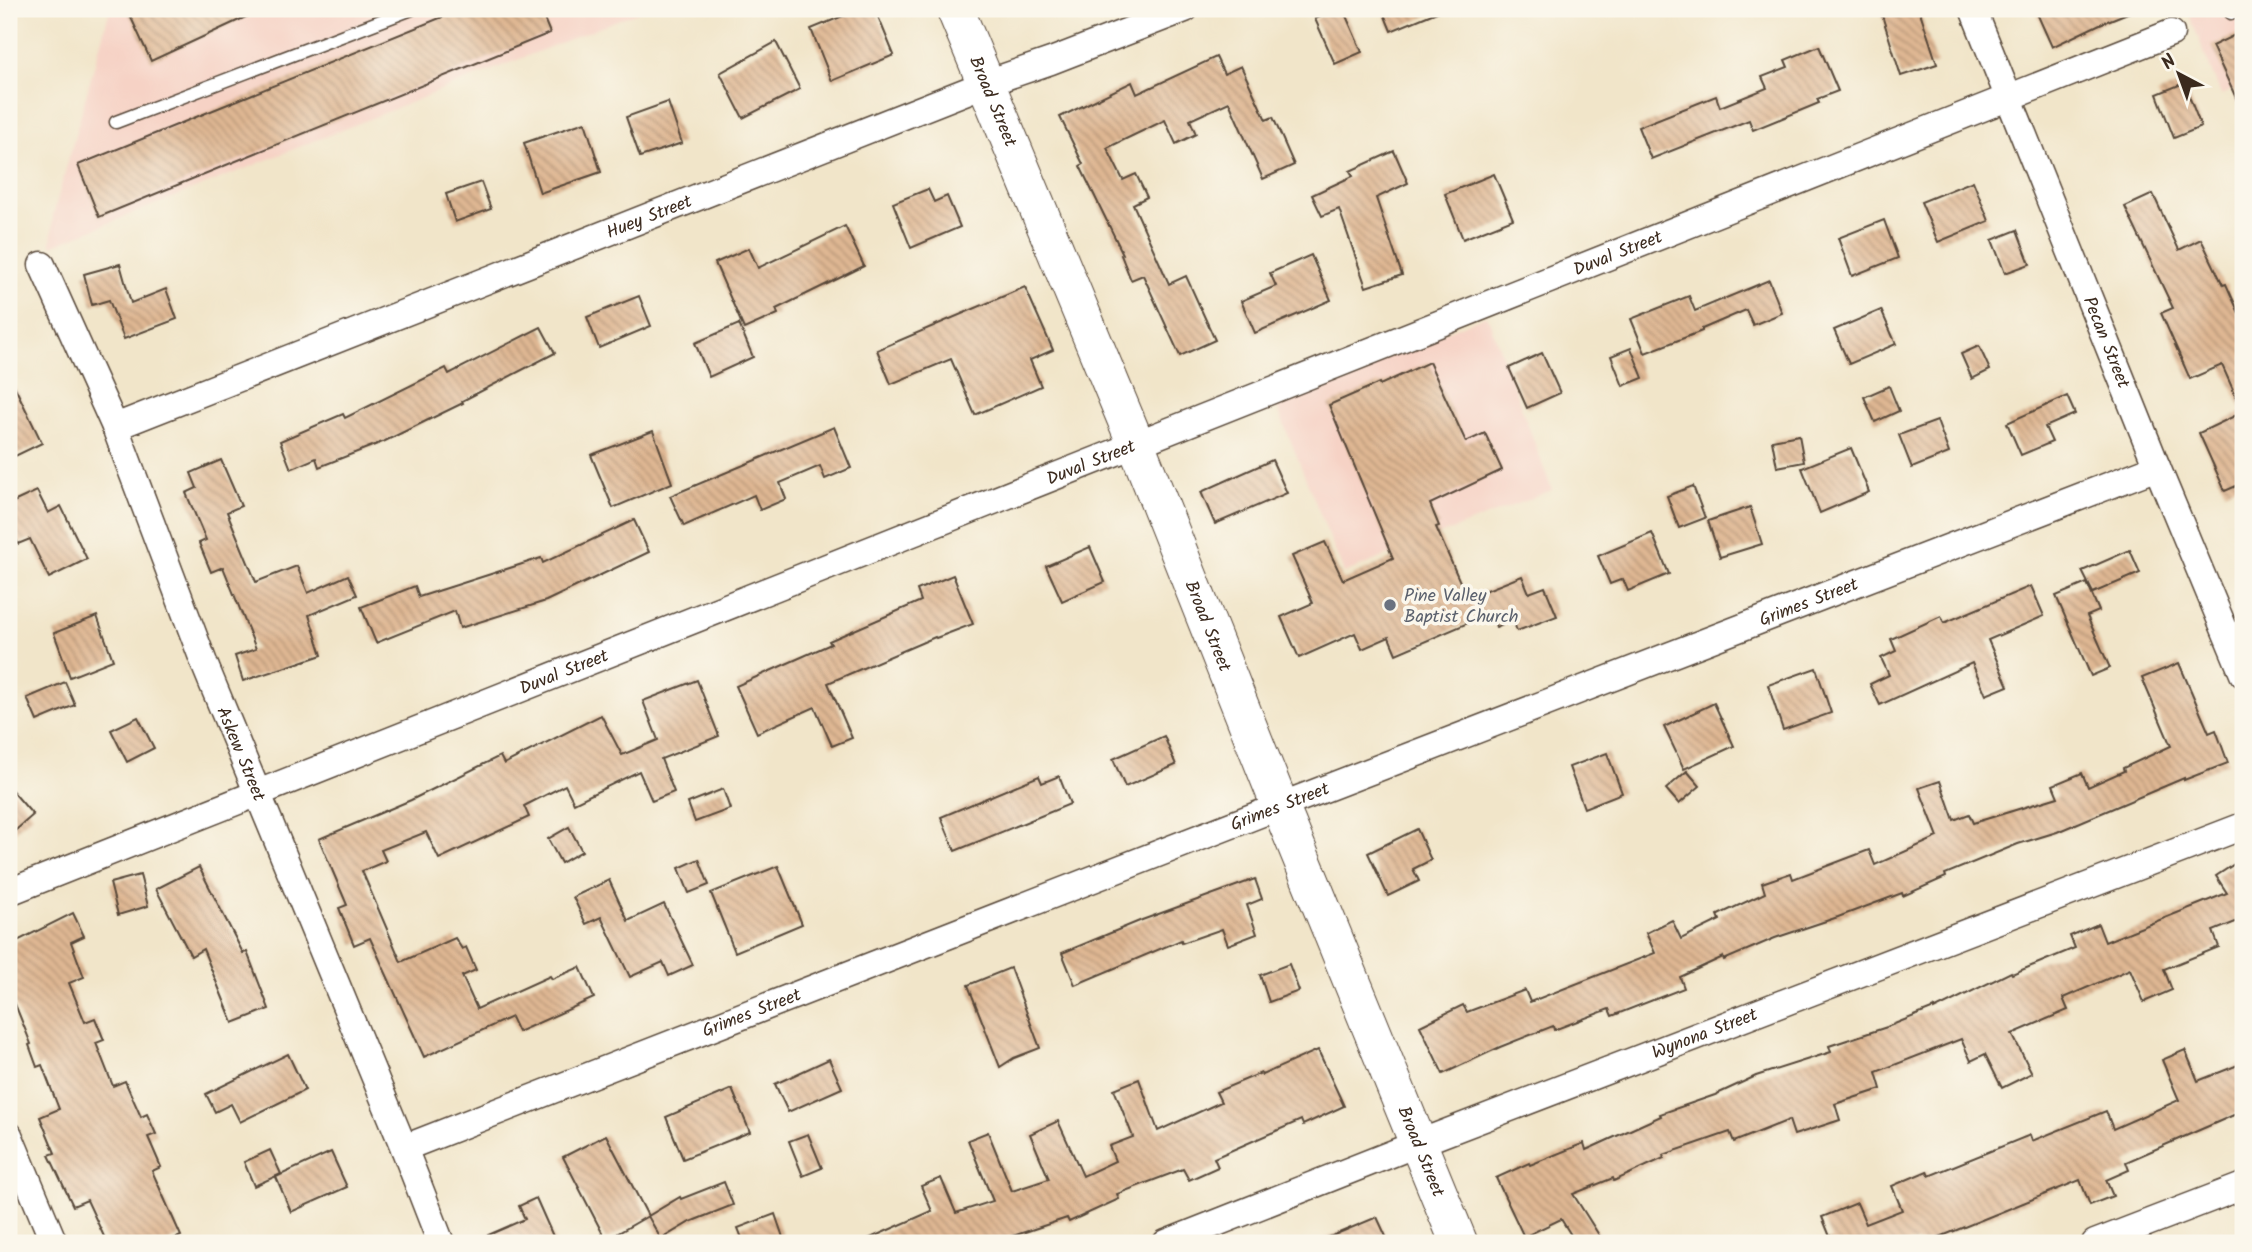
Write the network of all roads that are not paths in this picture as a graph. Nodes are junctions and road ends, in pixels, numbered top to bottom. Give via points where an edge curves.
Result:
1 (412, 9) edge
2 (956, 9) edge
3 (1185, 9) edge
4 (1973, 9) edge
5 (382, 15) edge
6 (2171, 33) dead end
7 (987, 83) junction
8 (2009, 98) junction
9 (116, 122) dead end
10 (41, 265) dead end
11 (116, 428) junction
12 (1136, 444) junction
13 (2157, 467) junction
14 (2243, 674) edge
15 (258, 794) junction
16 (1280, 806) junction
17 (2243, 827) edge
18 (9, 892) edge
19 (9, 1135) edge
20 (1419, 1143) junction
21 (404, 1148) junction
22 (2243, 1186) edge
23 (54, 1243) edge
24 (441, 1243) edge
25 (1166, 1243) edge
26 (1459, 1243) edge
27 (2095, 1243) edge

1 - 5 lane
2 - 7 street, Broad Street
3 - 7 street, Huey Street
4 - 8 street, Pecan Street
5 - 9 lane
6 - 8 street, Duval Street
7 - 11 street, Huey Street
7 - 12 street, Broad Street
8 - 12 street, Duval Street
8 - 13 street, Pecan Street
10 - 11 street, Askew Street
11 - 15 street, Askew Street via 205,668
12 - 15 street, Duval Street
12 - 16 street, Broad Street
13 - 14 street, Pecan Street
13 - 16 street, Grimes Street
15 - 18 street, Duval Street
15 - 21 street, Askew Street
16 - 20 street, Broad Street
16 - 21 street, Grimes Street
17 - 20 street, Wynona Street
19 - 23 street
20 - 25 street, Wynona Street
20 - 26 street, Broad Street
21 - 24 street, Askew Street
22 - 27 street

